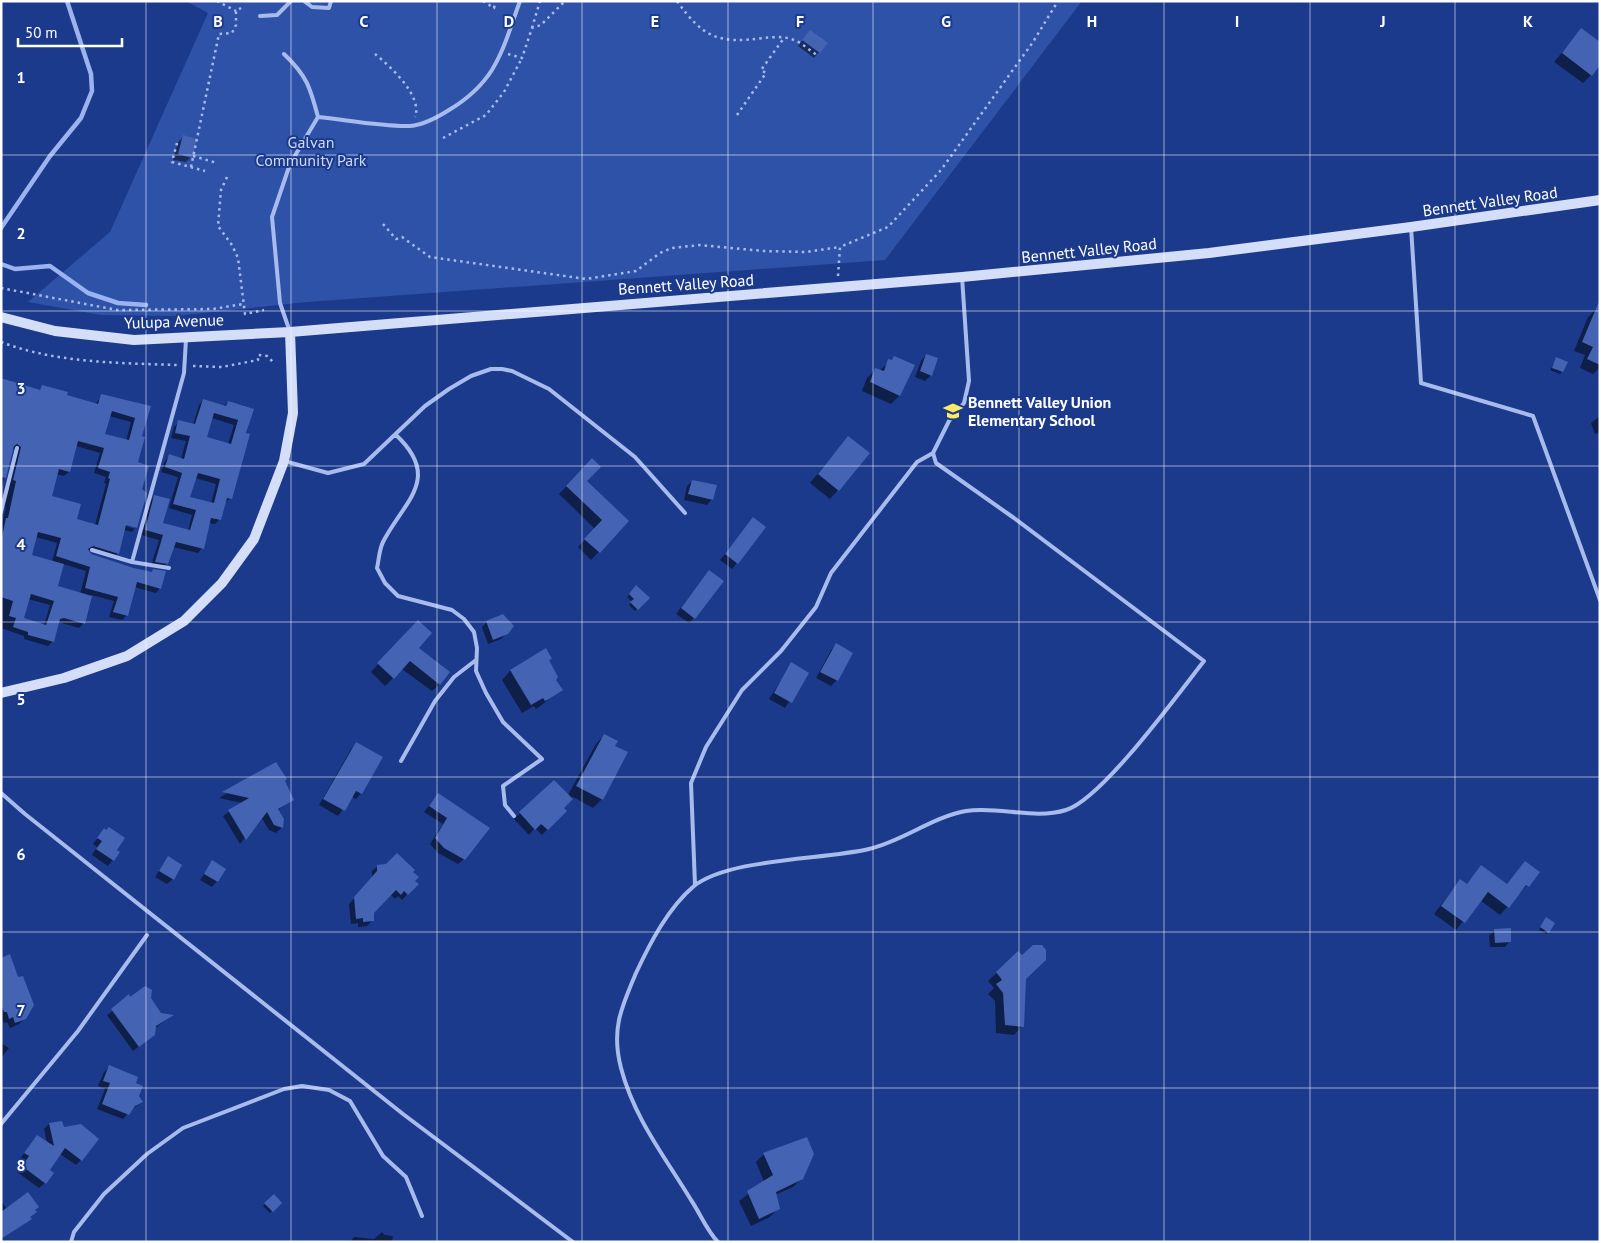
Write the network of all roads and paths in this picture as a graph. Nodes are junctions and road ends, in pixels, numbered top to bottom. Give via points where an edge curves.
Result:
1 (217, 1) edge
2 (292, 1) edge
3 (304, 1) edge
4 (331, 1) edge
5 (483, 1) edge
6 (496, 1) edge
7 (520, 1) edge
8 (540, 1) edge
9 (565, 1) edge
10 (677, 1) edge
11 (1058, 1) edge
12 (241, 8) dead end
13 (236, 10) junction
14 (260, 16) dead end
15 (532, 28) junction
16 (784, 38) junction
17 (502, 52) junction
18 (284, 54) dead end
19 (375, 54) dead end
20 (817, 55) dead end
21 (522, 58) junction
22 (737, 115) dead end
23 (318, 117) junction
24 (411, 126) junction
25 (443, 138) dead end
26 (177, 143) dead end
27 (193, 156) junction
28 (217, 163) dead end
29 (191, 167) junction
30 (205, 171) dead end
31 (227, 177) dead end
32 (1600, 200) edge
33 (383, 224) dead end
34 (1411, 227) junction
35 (840, 247) junction
36 (962, 277) junction
37 (837, 287) junction
38 (1, 288) edge
39 (243, 304) junction
40 (264, 310) dead end
41 (1, 317) edge
42 (290, 332) junction
43 (186, 337) junction
44 (1, 342) edge
45 (273, 362) dead end
46 (184, 366) junction
47 (396, 435) junction
48 (17, 448) dead end
49 (933, 453) junction
50 (284, 461) junction
51 (1, 512) edge
52 (685, 513) dead end
53 (92, 550) dead end
54 (132, 562) junction
55 (170, 568) dead end
56 (1600, 600) edge
57 (476, 660) junction
58 (1, 693) edge
59 (401, 761) dead end
60 (1, 793) edge
61 (514, 816) dead end
62 (695, 885) junction
63 (147, 935) dead end
64 (1, 1124) edge
65 (422, 1216) dead end
66 (71, 1242) edge
67 (573, 1242) edge
68 (718, 1242) edge

1 - 13 path
2 - 14 lane via 277,14
3 - 4 lane via 312,7 329,8
5 - 6 path via 494,8
7 - 17 lane
8 - 15 path
9 - 15 path via 541,25
10 - 16 path via 697,28 712,36 734,41
11 - 35 path via 1033,42 941,170 888,227
12 - 13 path
13 - 27 path via 236,26 232,33 219,34
15 - 21 path
16 - 20 path via 793,39
16 - 22 path via 761,70 766,73
17 - 21 path
17 - 24 lane via 488,78 466,100 438,117
18 - 23 lane via 300,69 310,85
19 - 24 path via 402,80 414,99 417,112
21 - 25 path via 504,92 486,115
23 - 24 lane
23 - 42 lane via 290,164 272,216 280,303
26 - 29 path via 172,162
27 - 28 path
27 - 29 path
29 - 30 path
31 - 39 path via 221,190 218,226 238,258
32 - 34 street, Bennett Valley Road
33 - 35 path via 396,239 402,237 430,257 586,279 636,270 672,248 700,245 806,252
34 - 36 street, Bennett Valley Road via 1209,253
34 - 56 lane via 1421,383 1533,416
35 - 37 path
36 - 37 street, Bennett Valley Road
36 - 49 lane via 969,381 964,403 948,421
37 - 42 street, Bennett Valley Road
38 - 39 path via 117,310 213,309
39 - 40 path via 245,314
41 - 43 street, Yulupa Avenue via 55,330 134,340
42 - 43 street, Yulupa Avenue
42 - 50 street via 293,413
43 - 46 lane
44 - 46 path via 30,353 130,365
45 - 46 path via 267,356 258,355 258,360 222,367
46 - 54 lane
47 - 50 lane via 364,464 328,473
47 - 52 lane via 425,406 471,376 491,369 512,370 549,389 635,457
47 - 57 lane via 416,463 418,484 382,543 377,568 385,584 398,596 452,610 464,619 474,632
48 - 51 lane
49 - 62 lane via 917,462 831,574 816,607 781,651 742,690 706,747 691,783
49 - 62 lane via 936,463 1204,661 1111,774 1086,800 1067,810 1044,814 992,809 964,812 897,841 868,849 764,863 719,874
50 - 58 street via 254,539 222,583 184,621 127,656 64,678
53 - 54 lane
54 - 55 lane
57 - 59 lane via 454,677 436,701
57 - 61 lane via 476,671 503,722 542,759 504,786 505,805
60 - 67 lane via 403,1114
62 - 68 lane via 671,911 642,959 619,1016 615,1046 624,1080 640,1119
63 - 64 lane via 78,1031
65 - 66 lane via 406,1177 383,1156 350,1102 330,1090 302,1086 284,1089 183,1128 147,1154 104,1194 74,1232

